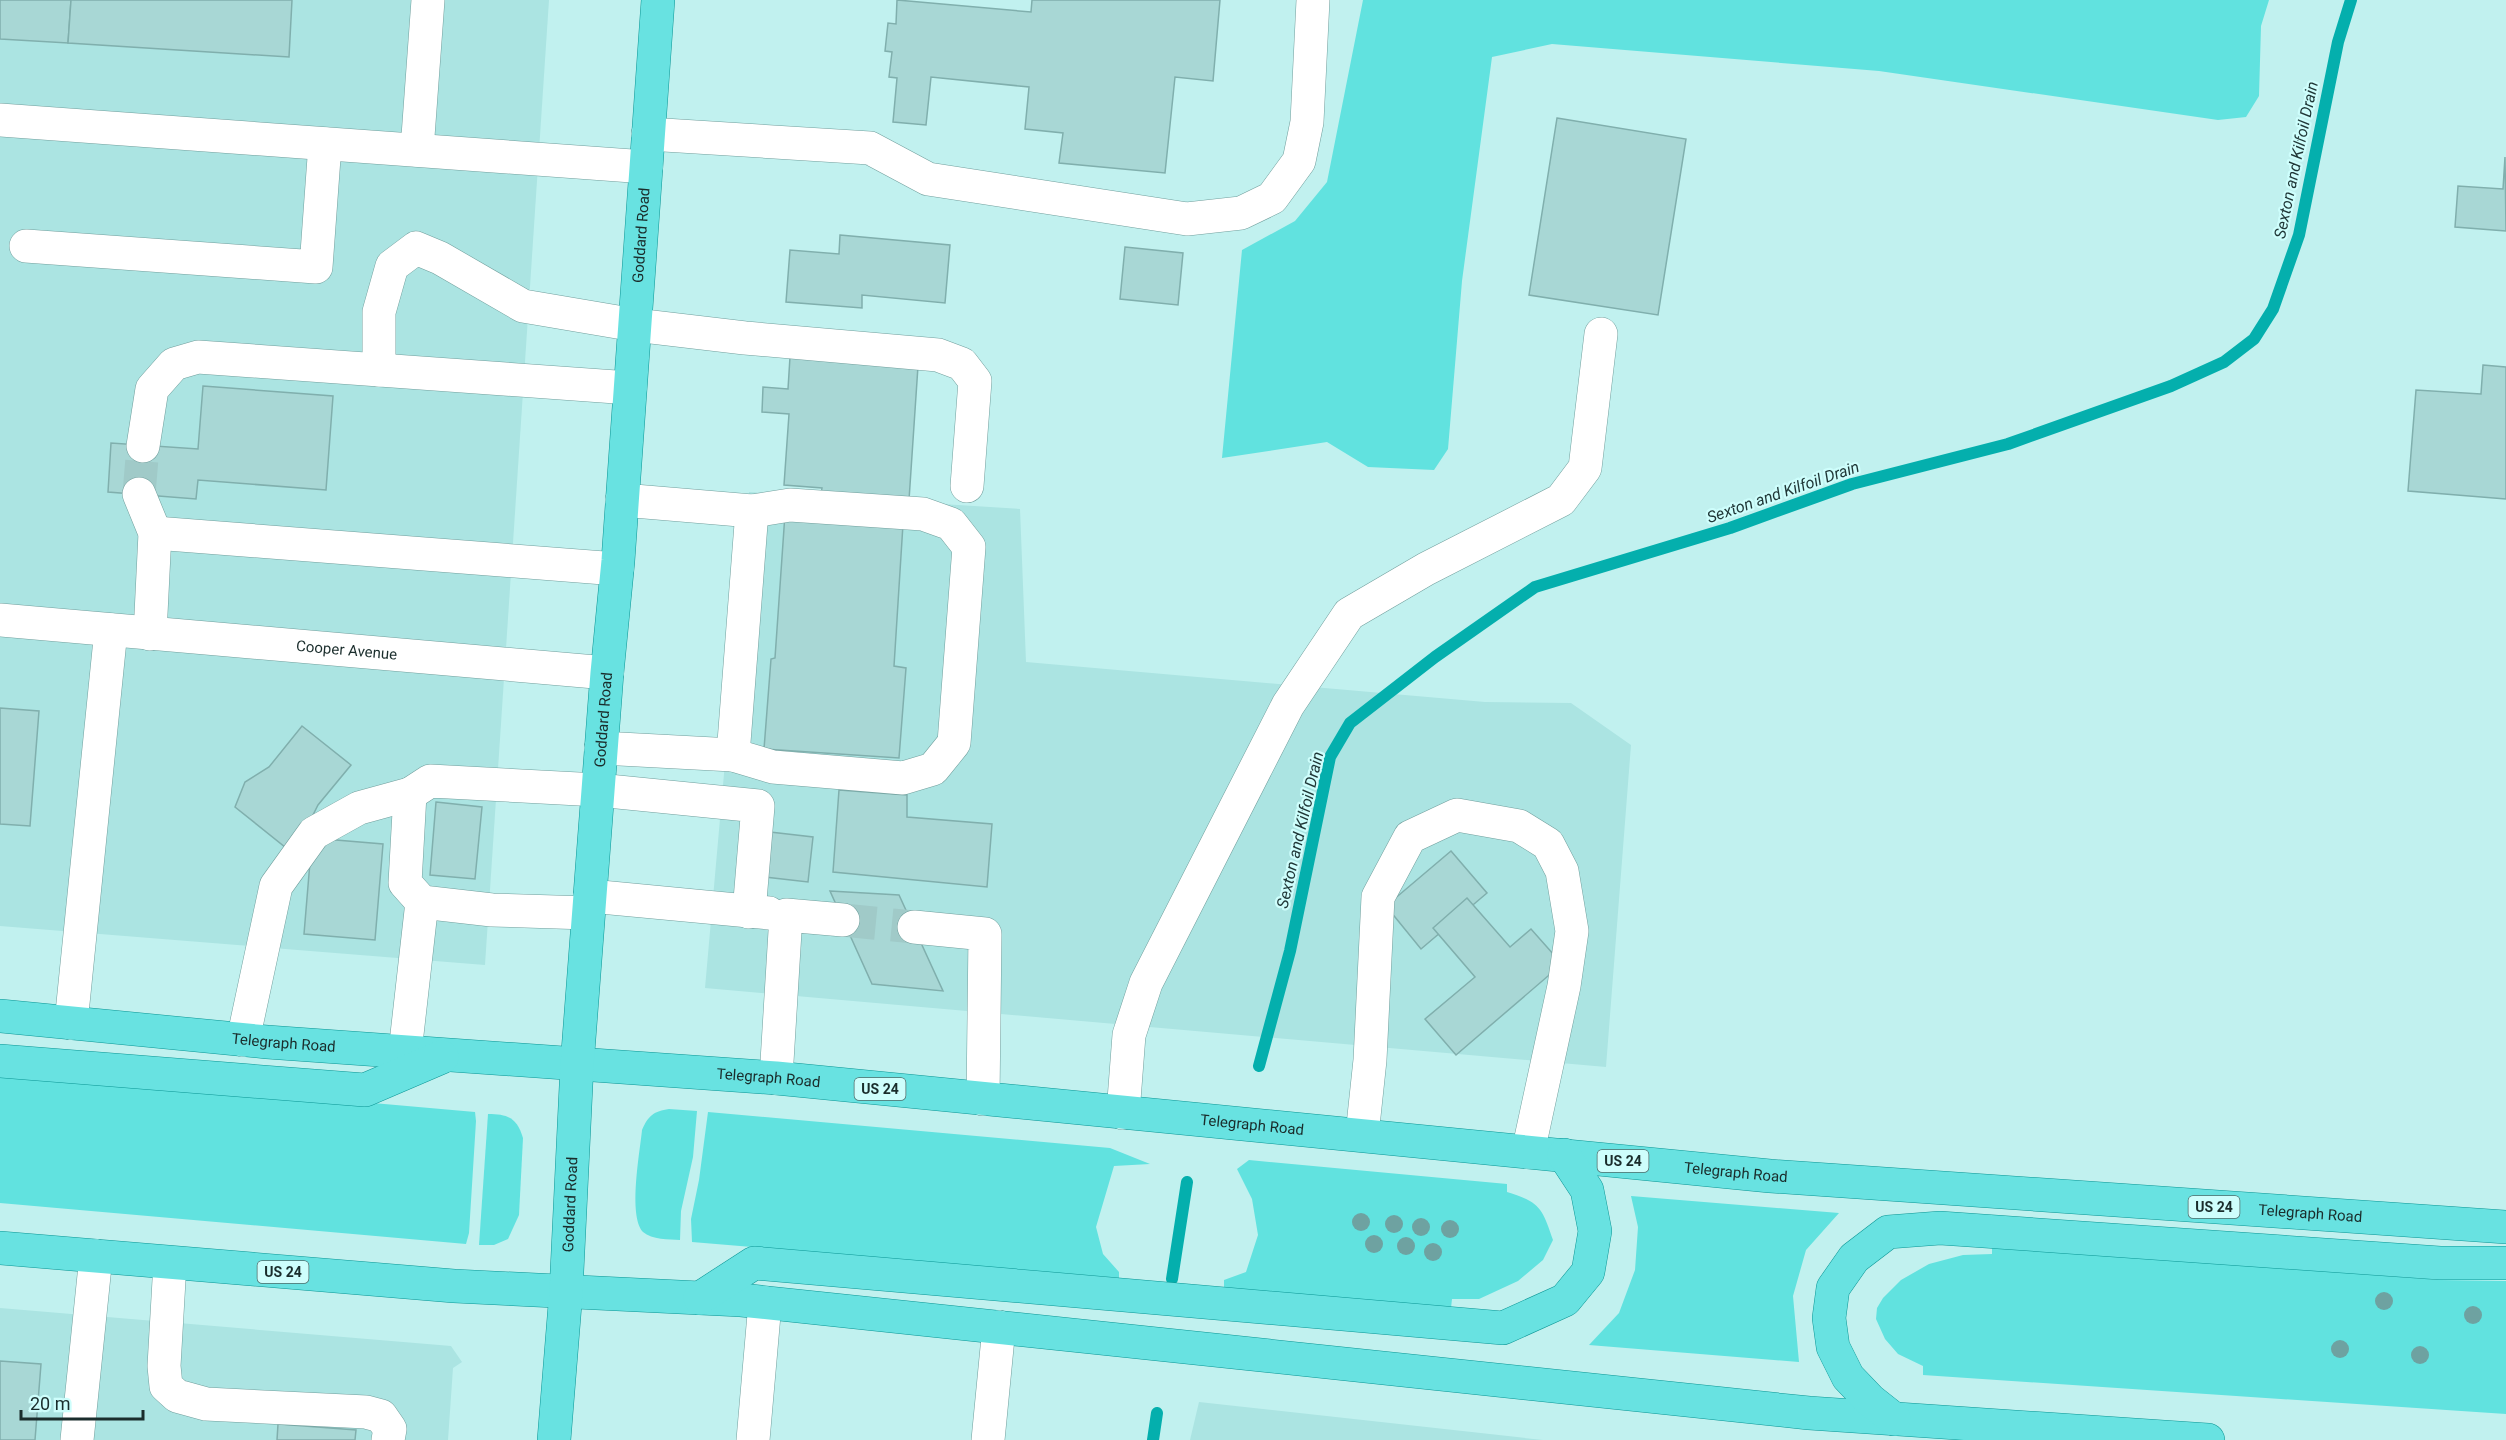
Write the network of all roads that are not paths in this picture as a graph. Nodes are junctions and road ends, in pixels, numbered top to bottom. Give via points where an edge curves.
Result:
1 (428, 0) edge
2 (658, 0) edge
3 (1313, 0) edge
4 (0, 120) edge
5 (648, 134) junction
6 (325, 144) junction
7 (417, 150) junction
8 (646, 167) junction
9 (26, 246) dead end
10 (635, 325) junction
11 (1601, 334) dead end
12 (380, 370) junction
13 (630, 388) junction
14 (143, 446) tunnel mouth
15 (967, 486) dead end
16 (139, 494) tunnel mouth
17 (622, 500) junction
18 (752, 511) junction
19 (155, 533) junction
20 (617, 569) junction
21 (0, 620) edge
22 (99, 629) junction
23 (150, 633) junction
24 (607, 673) junction
25 (601, 748) junction
26 (733, 755) junction
27 (598, 790) junction
28 (410, 794) junction
29 (422, 902) junction
30 (589, 904) junction
31 (749, 912) junction
32 (786, 915) junction
33 (843, 920) tunnel mouth
34 (914, 927) tunnel mouth
35 (0, 1016) edge
36 (71, 1023) junction
37 (243, 1040) junction
38 (405, 1052) junction
39 (447, 1056) junction
40 (0, 1061) edge
41 (577, 1065) junction
42 (776, 1078) junction
43 (983, 1099) junction
44 (1123, 1113) junction
45 (1362, 1135) junction
46 (1528, 1152) junction
47 (1564, 1155) junction
48 (2506, 1227) edge
49 (0, 1248) edge
50 (96, 1256) junction
51 (170, 1263) junction
52 (2506, 1263) edge
53 (566, 1292) junction
54 (700, 1298) junction
55 (765, 1304) junction
56 (999, 1328) junction
57 (1894, 1419) junction
58 (2033, 1434) edge
59 (77, 1440) edge
60 (388, 1440) edge
61 (554, 1440) edge
62 (753, 1440) edge
63 (988, 1440) edge
64 (2208, 1440) edge

1 - 7 street
2 - 5 main road, Goddard Road
3 - 5 street via 1307,122 1299,161 1272,198 1241,213 1187,219 927,179 870,148
4 - 6 street
5 - 8 main road, Goddard Road
6 - 7 street
6 - 9 street via 316,267
7 - 8 street
8 - 10 main road, Goddard Road
10 - 12 street via 523,306 416,248 392,266 380,312
10 - 13 main road, Goddard Road
10 - 15 street via 938,355 962,364 975,381
11 - 44 street via 1585,468 1562,500 1426,569 1349,614 1288,705 1146,983 1129,1035
12 - 13 street
12 - 14 street via 198,357 174,364 152,389
13 - 17 main road, Goddard Road
16 - 19 street
17 - 18 street
17 - 20 main road, Goddard Road
18 - 26 street
18 - 26 street via 790,505 923,514 951,524 969,547 954,743 933,769 903,778 773,767
19 - 20 street
19 - 23 street
20 - 24 main road, Goddard Road
21 - 22 street, Cooper Avenue
22 - 23 street, Cooper Avenue
22 - 36 street
23 - 24 street, Cooper Avenue
24 - 25 main road, Goddard Road
25 - 26 street
25 - 27 main road, Goddard Road
27 - 28 street via 430,781
27 - 30 main road, Goddard Road
27 - 31 street via 758,806
28 - 29 street via 405,883
28 - 37 street via 358,808 314,833 276,886
29 - 30 street via 492,910
29 - 38 street
30 - 31 street
30 - 41 main road, Goddard Road
31 - 32 street
32 - 33 street
32 - 42 street
34 - 43 street via 985,934
35 - 36 main road, Telegraph Road / US 24
36 - 37 main road, Telegraph Road / US 24
37 - 38 main road, Telegraph Road / US 24
38 - 39 main road, Telegraph Road / US 24
39 - 40 main road via 366,1090
39 - 41 main road, Telegraph Road / US 24
41 - 42 main road, Telegraph Road / US 24
41 - 53 main road, Goddard Road
42 - 43 main road, Telegraph Road / US 24
43 - 44 main road, Telegraph Road / US 24
44 - 45 main road, Telegraph Road / US 24
45 - 46 main road, Telegraph Road / US 24
45 - 46 street via 1378,897 1410,837 1457,815 1519,826 1548,844 1563,871 1572,931
46 - 47 main road, Telegraph Road / US 24
47 - 48 main road, Telegraph Road / US 24 via 1825,1180
47 - 54 main road via 1587,1190 1594,1231 1588,1272 1565,1300 1503,1328 754,1263
49 - 50 main road, US 24
50 - 51 main road, US 24
50 - 59 street
51 - 53 main road, US 24
51 - 60 street via 164,1366 166,1386 177,1396 206,1404 366,1412 381,1416 390,1429
52 - 57 main road via 2440,1263 1940,1228 1888,1232 1854,1258 1833,1288 1829,1318 1833,1347 1848,1377
53 - 54 main road, US 24
53 - 61 main road, Goddard Road
54 - 55 main road, US 24
55 - 56 main road, US 24
55 - 62 street
56 - 57 main road, US 24
56 - 63 street
57 - 58 main road, US 24
58 - 64 main road, US 24

